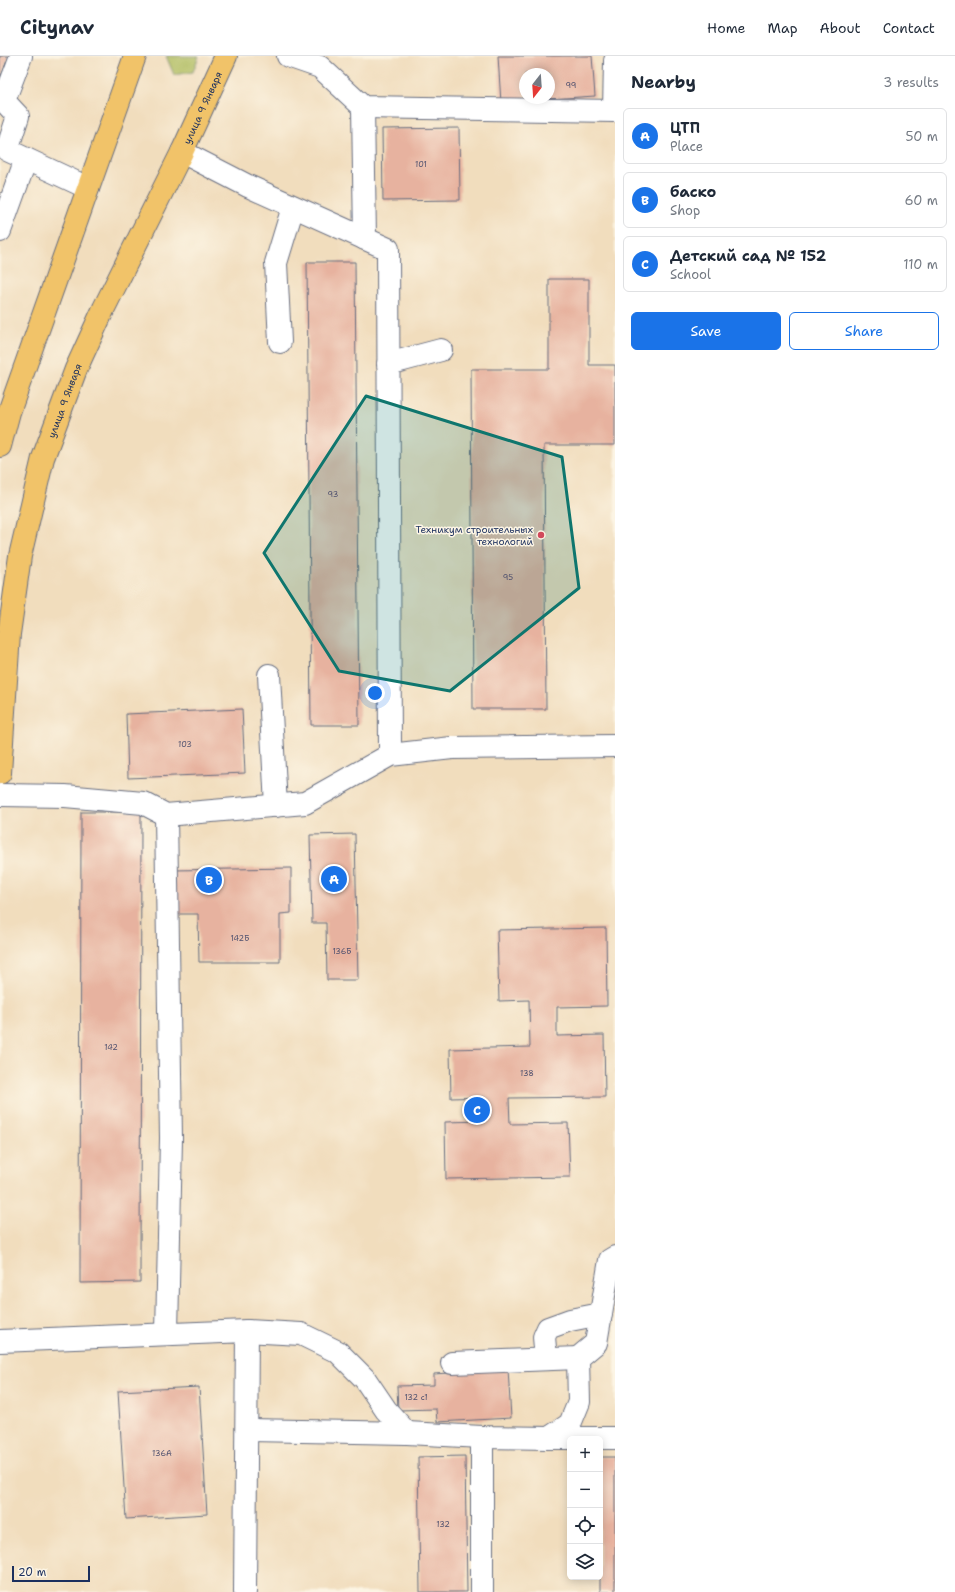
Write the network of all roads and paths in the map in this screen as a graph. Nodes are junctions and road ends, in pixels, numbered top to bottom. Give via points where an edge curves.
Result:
1 (21, 56) edge
2 (135, 56) edge
3 (226, 56) edge
4 (288, 56) edge
5 (615, 61) edge
6 (363, 107) junction
7 (615, 111) edge
8 (11, 152) edge
9 (182, 152) junction
10 (88, 188) junction
11 (293, 207) junction
12 (0, 231) edge
13 (365, 239) junction
14 (280, 342) dead end
15 (441, 350) dead end
16 (388, 364) junction
17 (0, 446) edge
18 (269, 675) dead end
19 (615, 746) edge
20 (390, 755) junction
21 (0, 773) edge
22 (0, 796) edge
23 (276, 806) junction
24 (166, 815) junction
25 (615, 1257) edge
26 (601, 1314) junction
27 (247, 1331) junction
28 (167, 1334) junction
29 (0, 1342) edge
30 (578, 1358) junction
31 (546, 1359) junction
32 (452, 1363) dead end
33 (247, 1430) junction
34 (407, 1433) junction
35 (482, 1437) junction
36 (549, 1438) junction
37 (615, 1438) edge
38 (245, 1592) edge
39 (482, 1592) edge

1 - 8 lane via 4,101 18,116
2 - 10 main road
3 - 9 main road, улица 9 Января
4 - 6 lane via 320,67
5 - 7 lane
6 - 7 lane
6 - 13 lane
8 - 10 lane
8 - 12 lane
9 - 11 lane
9 - 21 main road, улица 9 Января via 82,355 43,458 20,556 11,619
10 - 17 main road via 9,412
11 - 13 lane
11 - 14 lane via 276,263
13 - 16 lane via 388,249
15 - 16 lane
16 - 20 lane
18 - 23 lane
19 - 20 lane via 452,748
20 - 23 lane via 304,803
22 - 24 lane via 66,796 137,802
23 - 24 lane
24 - 28 lane via 171,1138
25 - 26 lane via 610,1260
26 - 30 lane via 596,1343
26 - 31 lane via 570,1320 548,1328 544,1337
27 - 28 lane
27 - 33 lane
27 - 34 lane via 301,1334 338,1352 366,1379 386,1410
28 - 29 lane
30 - 31 lane
30 - 36 lane via 579,1402 570,1424
31 - 32 lane
33 - 34 lane
33 - 38 lane
34 - 35 lane
35 - 36 lane
35 - 39 lane
36 - 37 lane

